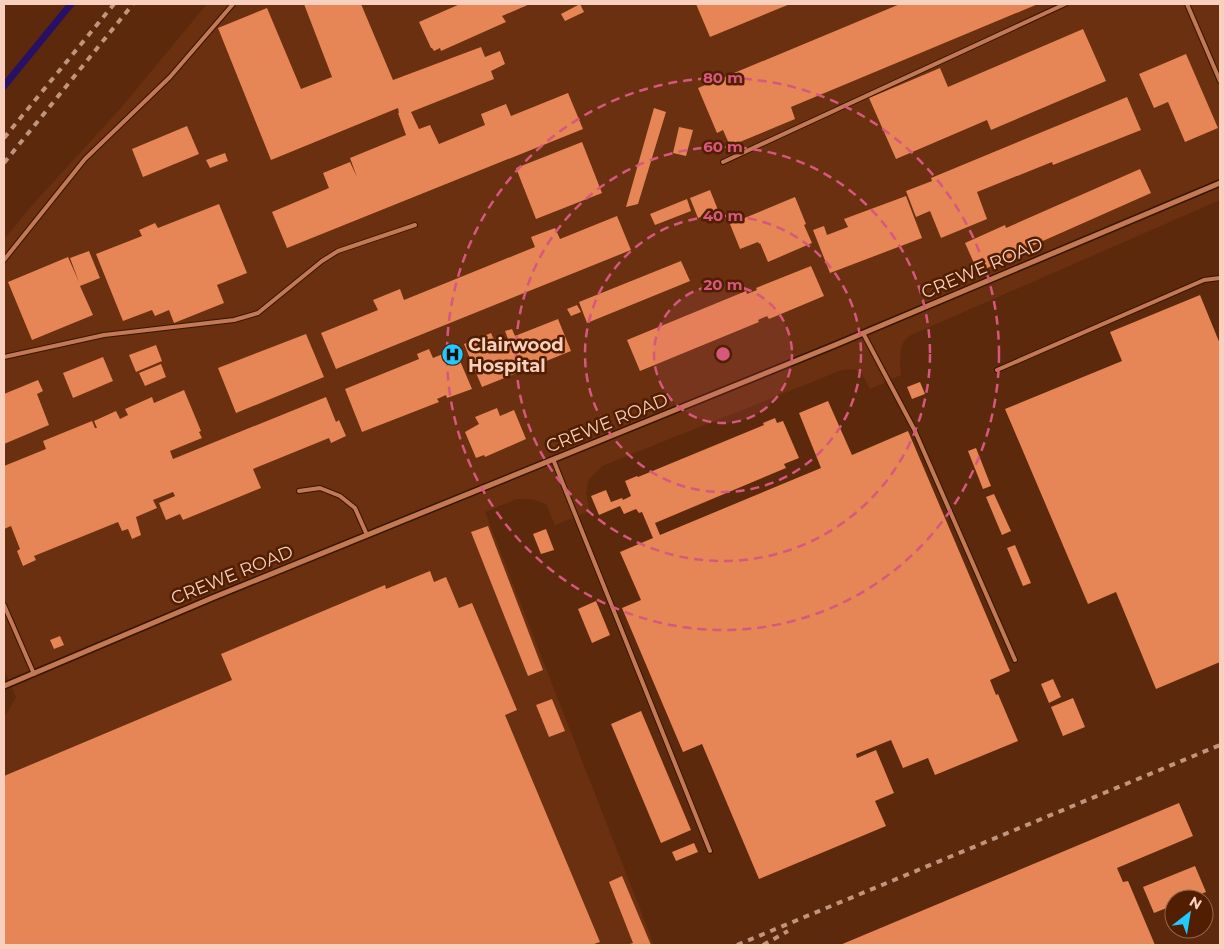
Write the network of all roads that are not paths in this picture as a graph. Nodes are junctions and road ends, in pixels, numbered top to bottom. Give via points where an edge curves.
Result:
1 (233, 4) edge
2 (1065, 4) edge
3 (1187, 4) edge
4 (1220, 81) edge
5 (724, 162) dead end
6 (1220, 183) edge
7 (415, 225) dead end
8 (4, 260) edge
9 (1220, 278) edge
10 (863, 334) junction
11 (4, 357) edge
12 (997, 370) dead end
13 (553, 459) junction
14 (299, 491) dead end
15 (367, 535) junction
16 (4, 605) edge
17 (1015, 660) dead end
18 (34, 674) junction
19 (4, 686) edge
20 (710, 851) dead end

1 - 8 lane via 170,77 85,159
2 - 5 lane
3 - 4 lane
6 - 10 street, CREWE ROAD
7 - 11 lane via 338,252 322,261 258,313 234,320 104,336
9 - 12 lane via 1204,280
10 - 13 street, CREWE ROAD
10 - 17 lane via 914,429
13 - 15 street, CREWE ROAD
13 - 20 lane
14 - 15 lane via 320,488 340,496 355,508
15 - 18 street, CREWE ROAD
16 - 18 lane
18 - 19 street, CREWE ROAD

